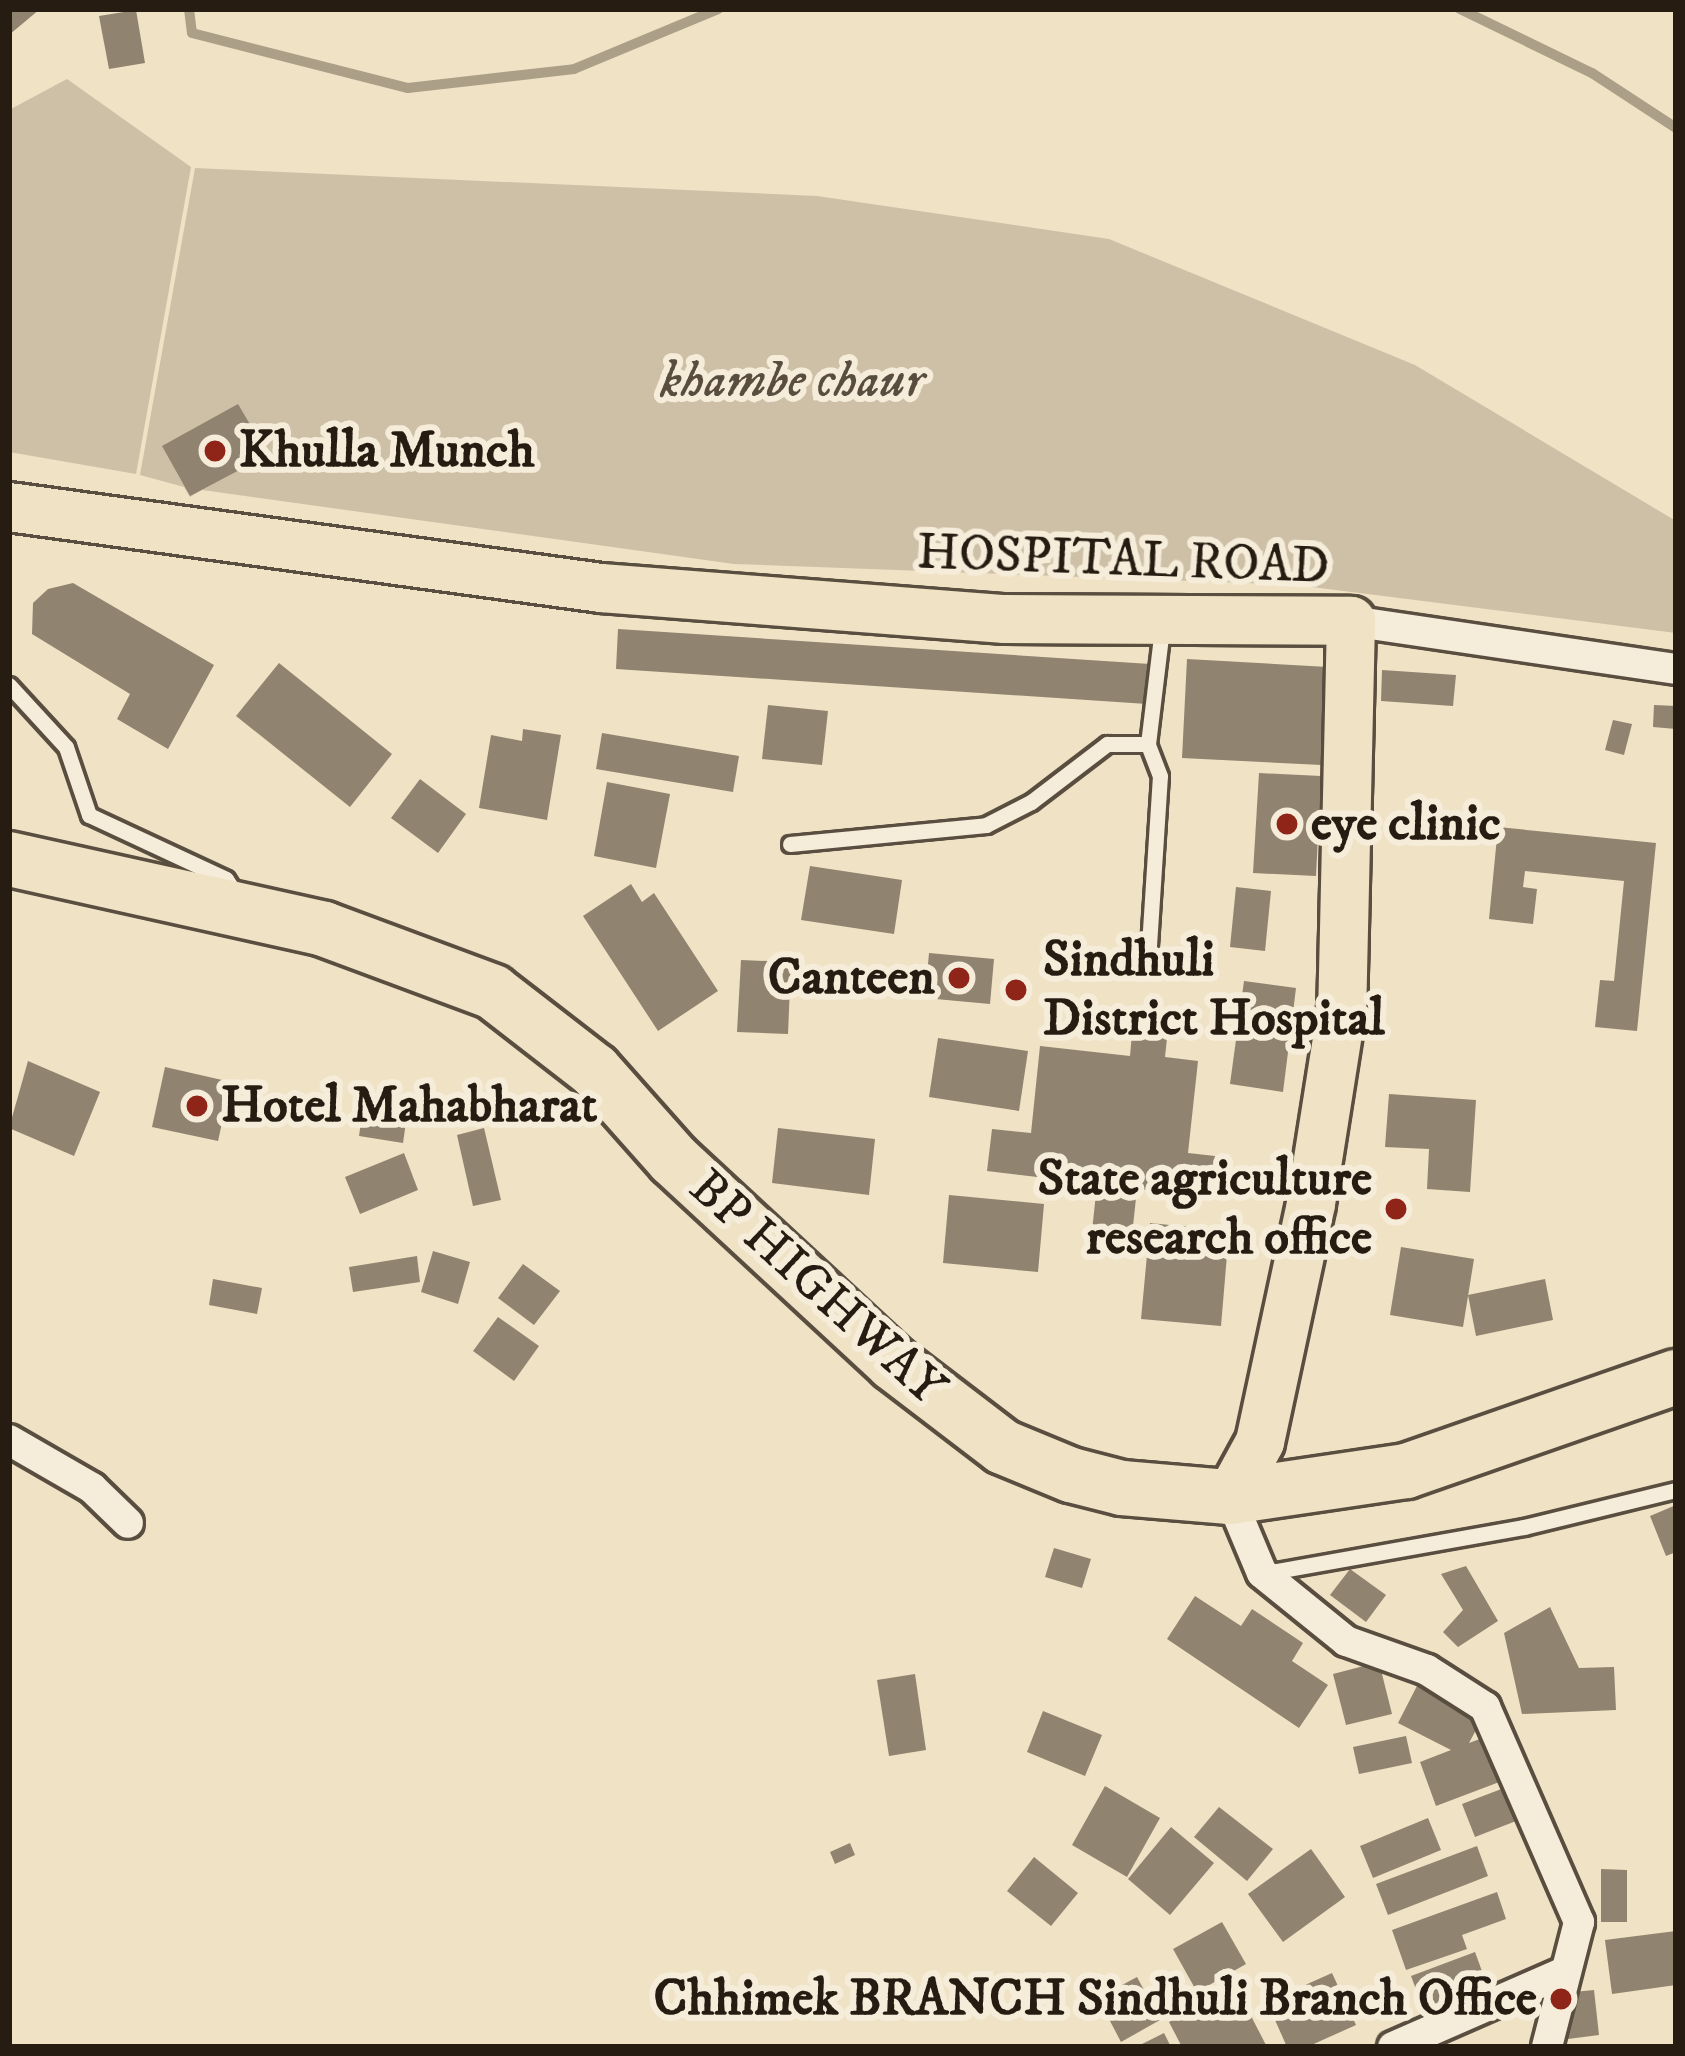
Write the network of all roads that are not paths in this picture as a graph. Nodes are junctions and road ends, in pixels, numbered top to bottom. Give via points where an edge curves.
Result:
1 (9, 507) edge
2 (1351, 621) junction
3 (1162, 626) junction
4 (1676, 669) edge
5 (9, 685) edge
6 (1148, 744) junction
7 (790, 844) dead end
8 (9, 859) edge
9 (247, 909) junction
10 (1148, 961) dead end
11 (1676, 1377) edge
12 (9, 1440) edge
13 (1676, 1490) edge
14 (1230, 1497) junction
15 (128, 1523) dead end
16 (1262, 1573) junction
17 (1562, 1972) junction
18 (1393, 2047) edge
19 (1546, 2047) edge

1 - 3 main road, HOSPITAL ROAD via 601,588
2 - 3 main road, HOSPITAL ROAD
2 - 4 street
2 - 14 main road, HOSPITAL ROAD via 1342,1008 1260,1442
3 - 6 lane
5 - 9 lane via 66,746 89,815 226,879
6 - 7 lane via 1107,744 1031,802 986,824
6 - 10 lane via 1160,776
8 - 9 highway, BP HIGHWAY
9 - 14 highway, BP HIGHWAY via 394,950 493,992 594,1070 674,1160 893,1363 1004,1447 1122,1488
11 - 14 highway, BP HIGHWAY via 1406,1471
12 - 15 street via 92,1488
13 - 16 lane via 1524,1527
14 - 16 street
16 - 17 street via 1346,1641 1426,1670 1485,1707 1579,1922
17 - 18 street
17 - 19 street

